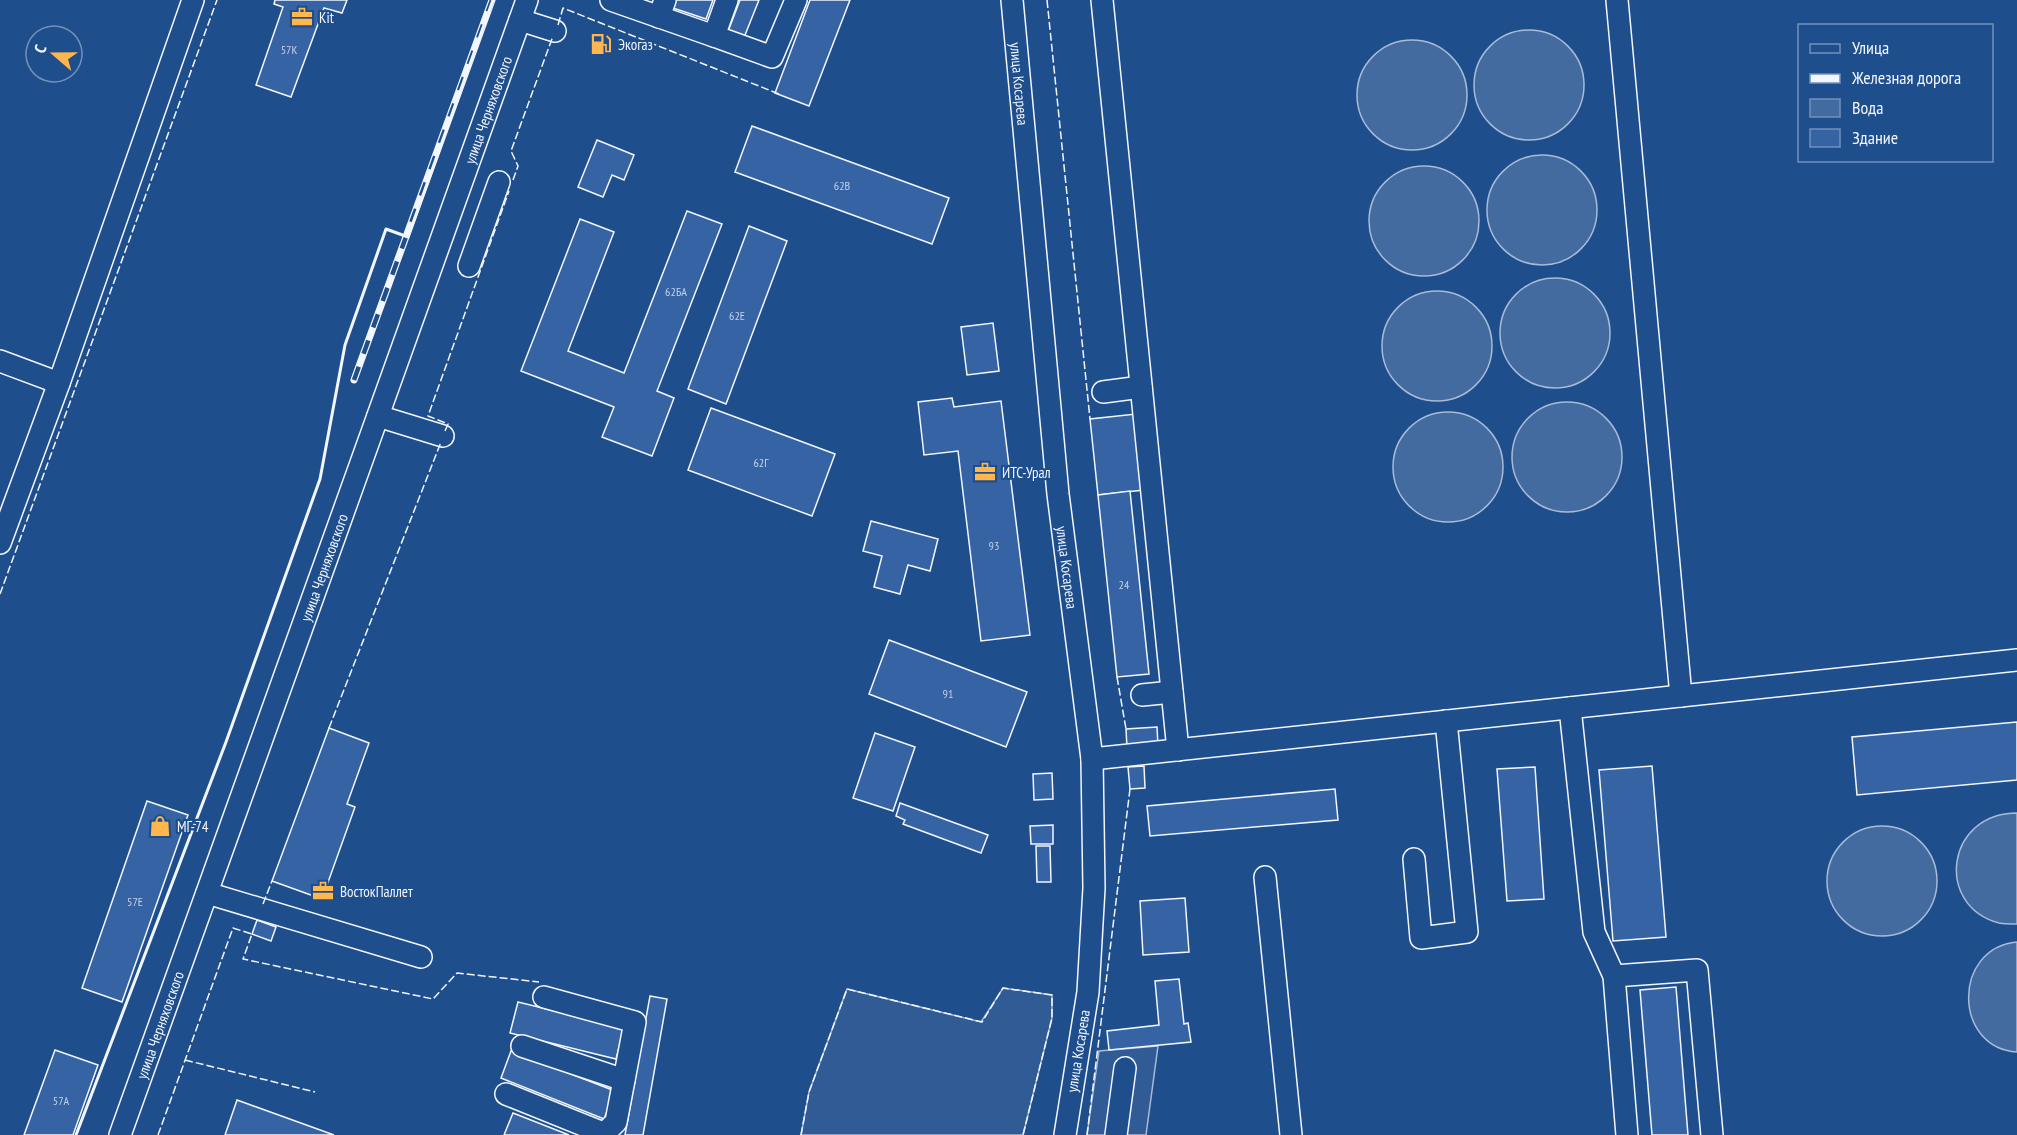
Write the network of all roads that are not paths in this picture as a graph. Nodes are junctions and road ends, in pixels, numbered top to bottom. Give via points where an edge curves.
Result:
1 (193, 0) edge
2 (611, 0) edge
3 (727, 0) edge
4 (796, 0) edge
5 (1012, 0) edge
6 (1102, 0) edge
7 (1617, 0) edge
8 (662, 9) edge
9 (524, 10) edge
10 (555, 32) dead end
11 (714, 36) junction
12 (466, 169) junction
13 (469, 266) dead end
14 (0, 361) edge
15 (59, 383) junction
16 (1141, 387) junction
17 (1103, 392) dead end
18 (378, 416) junction
19 (443, 436) dead end
20 (0, 543) edge
21 (2017, 660) edge
22 (1172, 692) junction
23 (1142, 695) dead end
24 (1681, 696) junction
25 (1570, 708) junction
26 (1446, 721) junction
27 (1178, 750) junction
28 (1092, 759) junction
29 (1414, 859) dead end
30 (1265, 877) dead end
31 (207, 893) junction
32 (421, 957) dead end
33 (1614, 976) junction
34 (544, 998) dead end
35 (522, 1046) dead end
36 (1125, 1068) dead end
37 (624, 1080) junction
38 (506, 1094) dead end
39 (603, 1134) edge
40 (121, 1135) edge
41 (1065, 1135) edge
42 (1116, 1135) edge
43 (1291, 1135) edge
44 (1627, 1135) edge
45 (1712, 1135) edge

1 - 15 street
2 - 8 street
3 - 11 street
4 - 11 street via 772,57
5 - 28 street, улица Косарева via 1058,494
6 - 16 street
7 - 24 street
8 - 11 street
9 - 10 street
9 - 12 street, улица Черняховского
12 - 13 street via 505,184
12 - 18 street, улица Черняховского
14 - 15 street
15 - 20 street
16 - 17 street
16 - 22 street
18 - 19 street
18 - 31 street, улица Черняховского
21 - 24 street
22 - 23 street
22 - 27 street
24 - 25 street
25 - 26 street
25 - 33 street via 1594,932
26 - 27 street
26 - 29 street via 1467,932 1421,939
27 - 28 street
28 - 41 street, улица Косарева via 1094,888 1088,992
30 - 43 street
31 - 32 street
31 - 40 street, улица Черняховского
33 - 44 street
33 - 45 street via 1697,970
34 - 37 street via 635,1022
35 - 37 street
36 - 42 street
37 - 39 street via 616,1122
38 - 39 street

